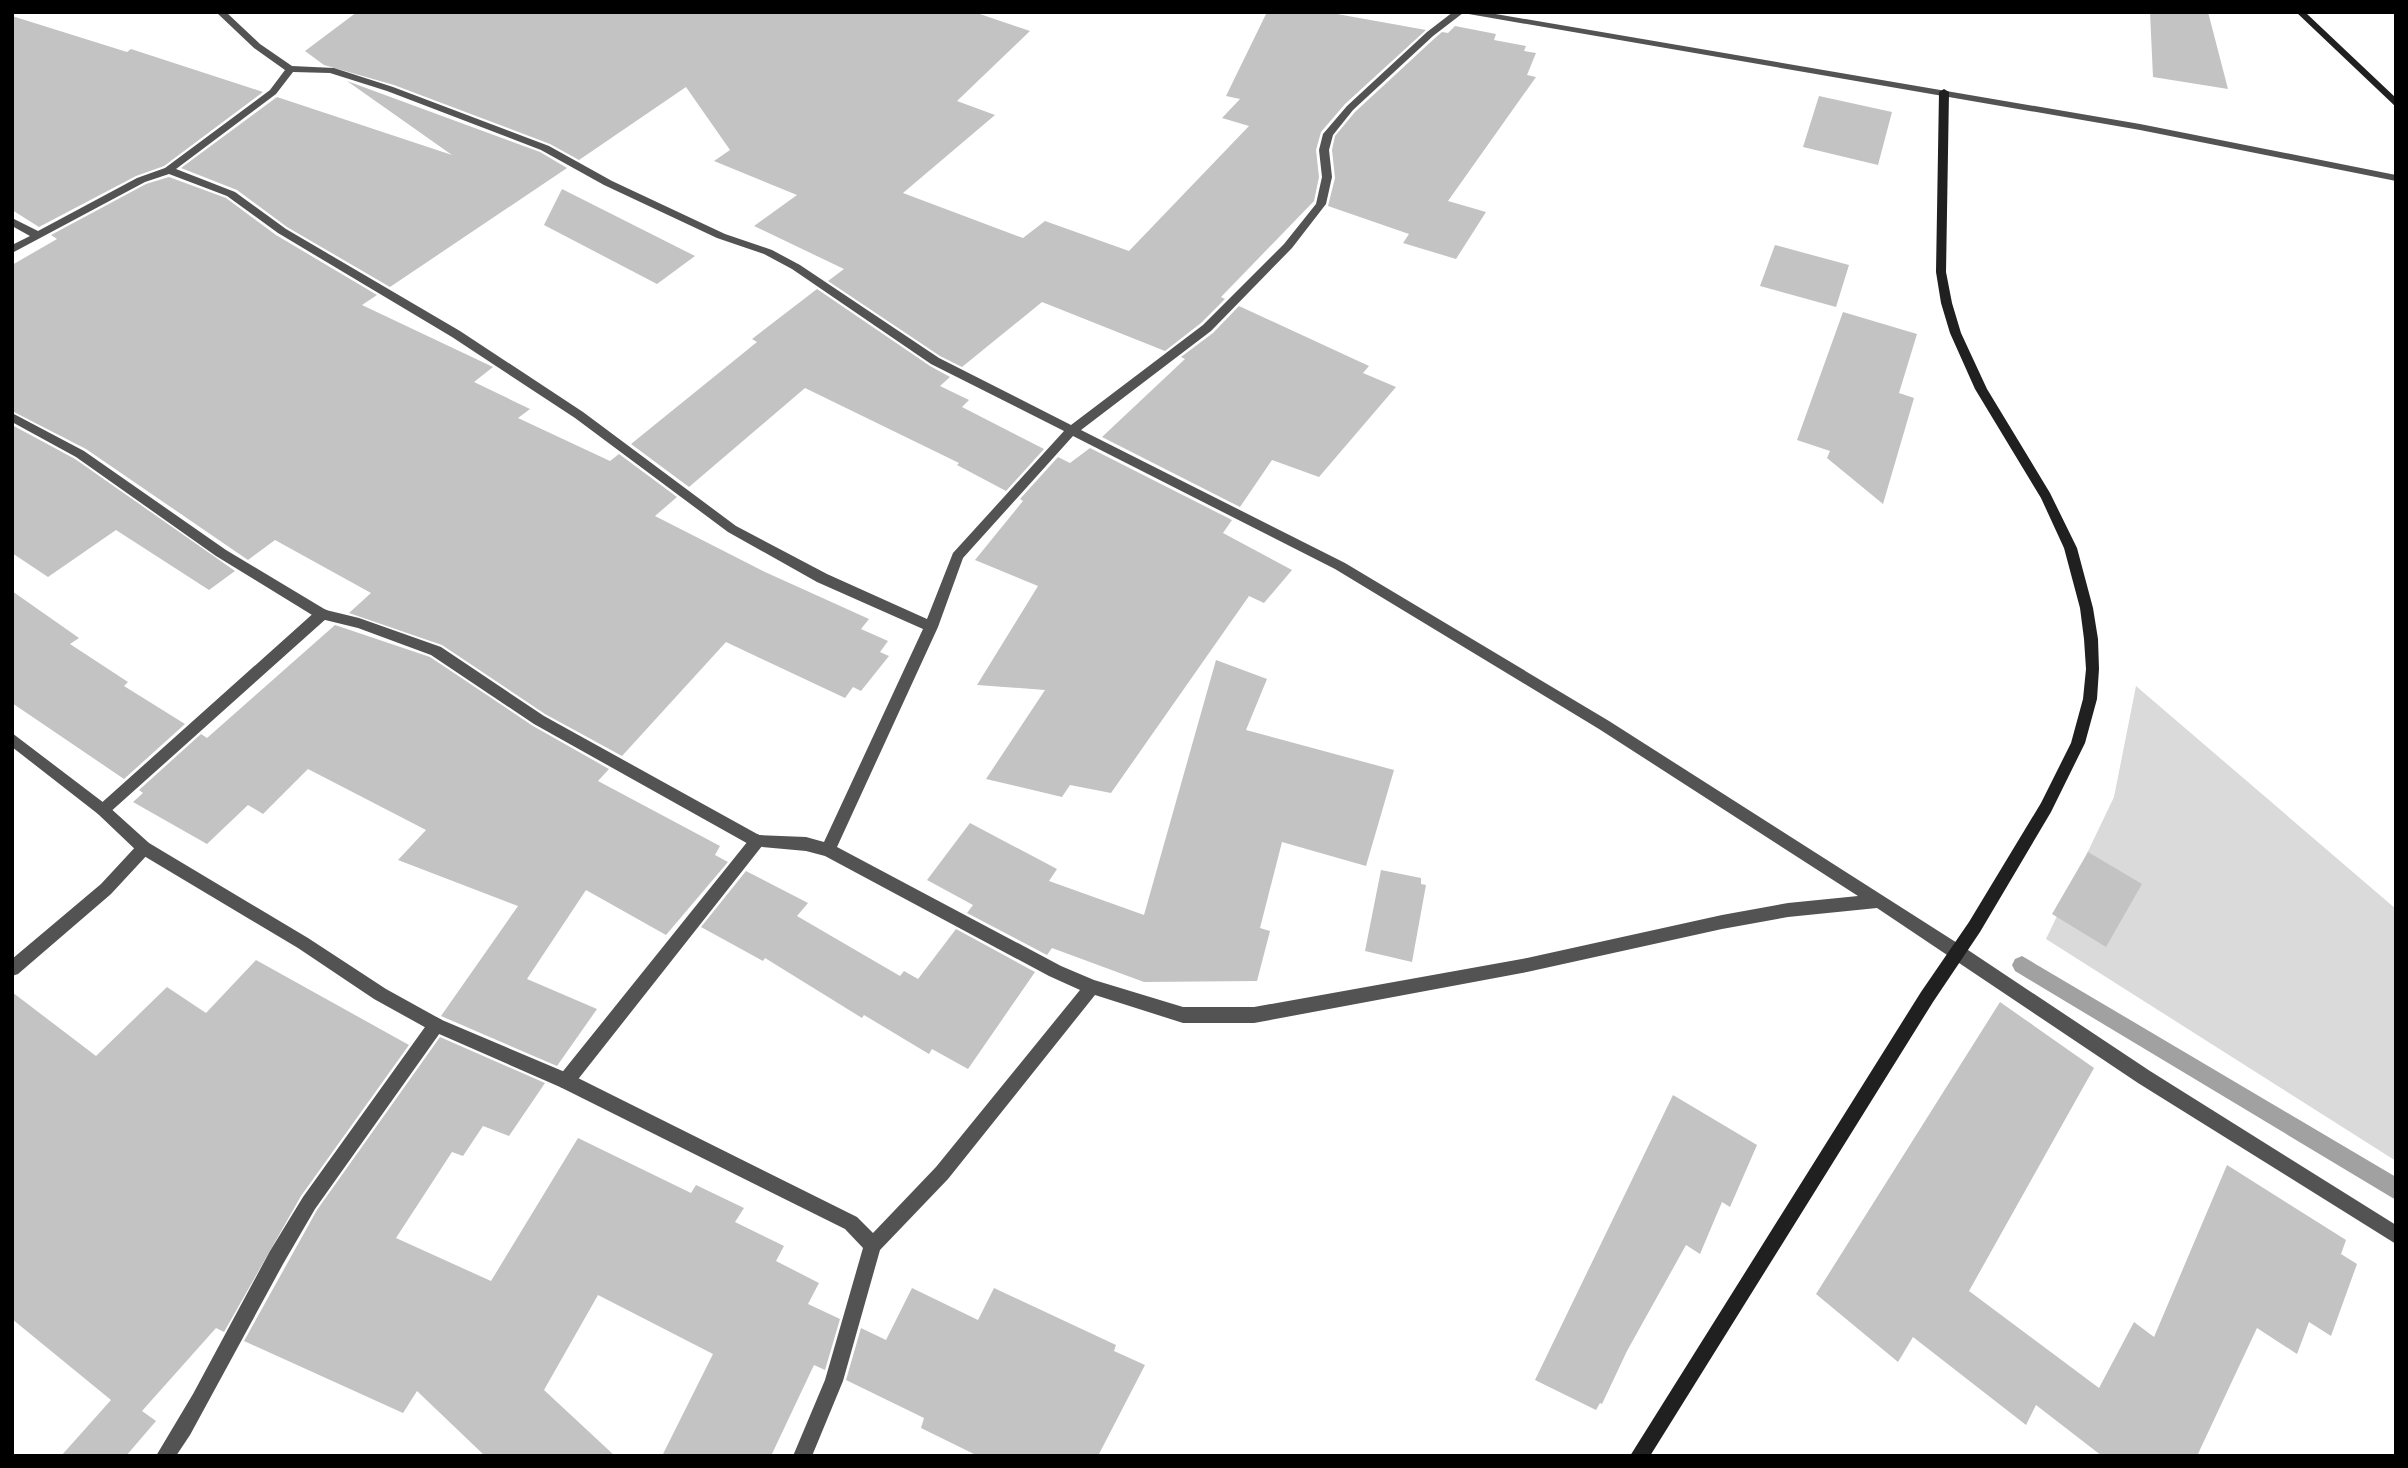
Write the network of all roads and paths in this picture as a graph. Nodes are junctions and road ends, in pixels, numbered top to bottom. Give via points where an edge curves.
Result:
1 (219, 12) edge
2 (1459, 12) edge
3 (1467, 12) edge
4 (2300, 12) edge
5 (290, 69) junction
6 (1944, 92) junction
7 (2396, 104) edge
8 (169, 170) junction
9 (2396, 178) edge
10 (12, 221) edge
11 (39, 236) junction
12 (12, 250) edge
13 (12, 417) edge
14 (1071, 431) junction
15 (322, 614) junction
16 (931, 627) junction
17 (12, 738) edge
18 (103, 810) junction
19 (758, 841) junction
20 (144, 848) junction
21 (828, 850) junction
22 (1879, 901) junction
23 (1960, 953) junction
24 (12, 969) edge
25 (1092, 987) junction
26 (436, 1025) junction
27 (566, 1081) junction
28 (2396, 1235) edge
29 (873, 1245) junction
30 (165, 1456) edge
31 (802, 1456) edge
32 (1639, 1456) edge

1 - 5 street
2 - 14 street via 1350,108 1328,134 1321,204 1288,247 1207,328
3 - 6 street
4 - 7 street
5 - 8 street via 273,92
5 - 14 street via 343,73 545,148 608,183 796,267 935,361
6 - 9 street
6 - 23 street via 1941,272 1952,332 2048,499 2074,554 2090,638 2091,679 2085,725 2066,771
8 - 11 street via 141,180
8 - 16 street via 231,194 282,231 456,334 579,415 732,529 822,578
10 - 11 street
11 - 12 street
13 - 15 street via 80,454 221,553
14 - 16 street via 958,556
14 - 22 street via 1340,566 1604,725
15 - 18 street
15 - 19 street via 436,651 539,720
16 - 21 street
17 - 18 street
18 - 20 street
19 - 21 street
19 - 27 street
20 - 24 street via 106,889
20 - 26 street
21 - 25 street
22 - 23 street
22 - 25 street via 1735,919 1527,965 1254,1015 1183,1015
23 - 28 street via 2144,1077
23 - 32 street via 1927,997
25 - 29 street via 942,1173
26 - 27 street
26 - 30 street via 293,1228 198,1408
27 - 29 street via 851,1223
29 - 31 street via 834,1381

